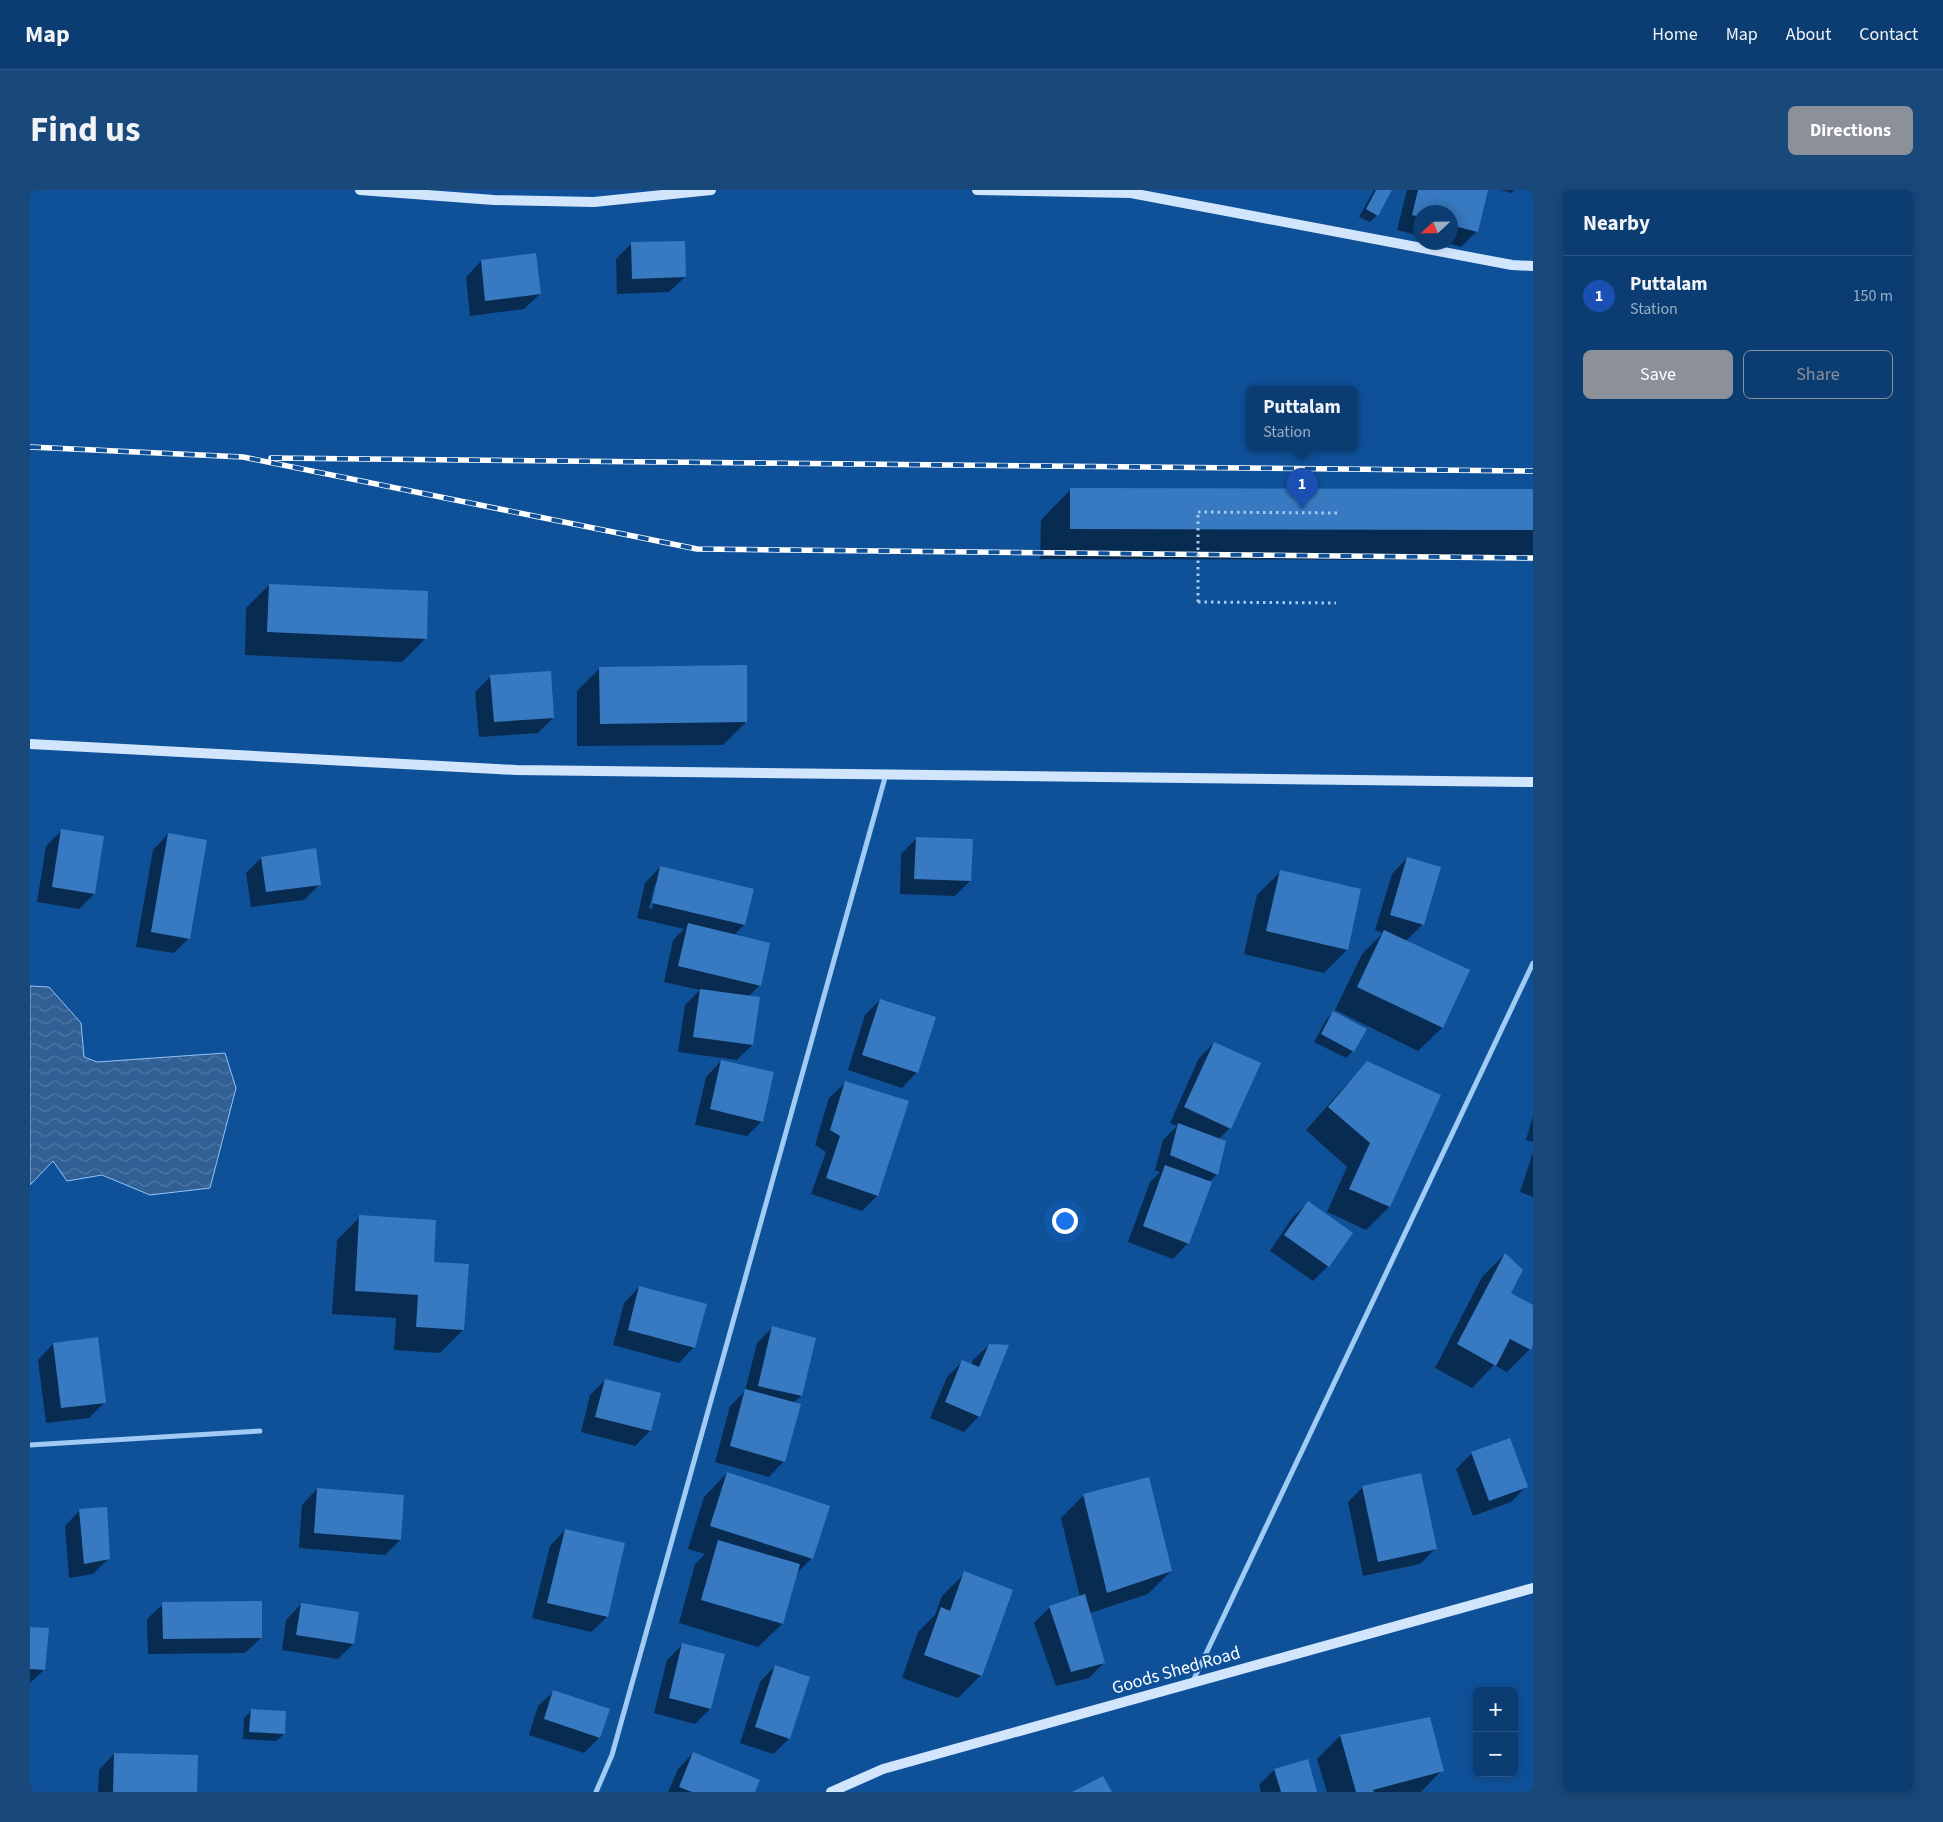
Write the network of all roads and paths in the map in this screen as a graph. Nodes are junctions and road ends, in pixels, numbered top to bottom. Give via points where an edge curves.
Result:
1 (360, 190) edge
2 (711, 190) edge
3 (976, 190) edge
4 (1533, 266) edge
5 (1336, 513) dead end
6 (1336, 603) dead end
7 (30, 744) edge
8 (886, 774) junction
9 (1533, 782) edge
10 (1533, 963) edge
11 (260, 1431) dead end
12 (30, 1445) edge
13 (1533, 1588) edge
14 (1193, 1682) junction
15 (596, 1792) edge
16 (831, 1792) edge

1 - 2 street via 494,200 594,202
3 - 4 street via 1132,194 1502,263
5 - 6 path, bridge via 1198,512 1198,602
7 - 8 street via 516,770
8 - 9 street
8 - 15 street via 612,1755
10 - 14 street
11 - 12 street
13 - 14 street, Goods Shed Road
14 - 16 street, Goods Shed Road via 882,1769

